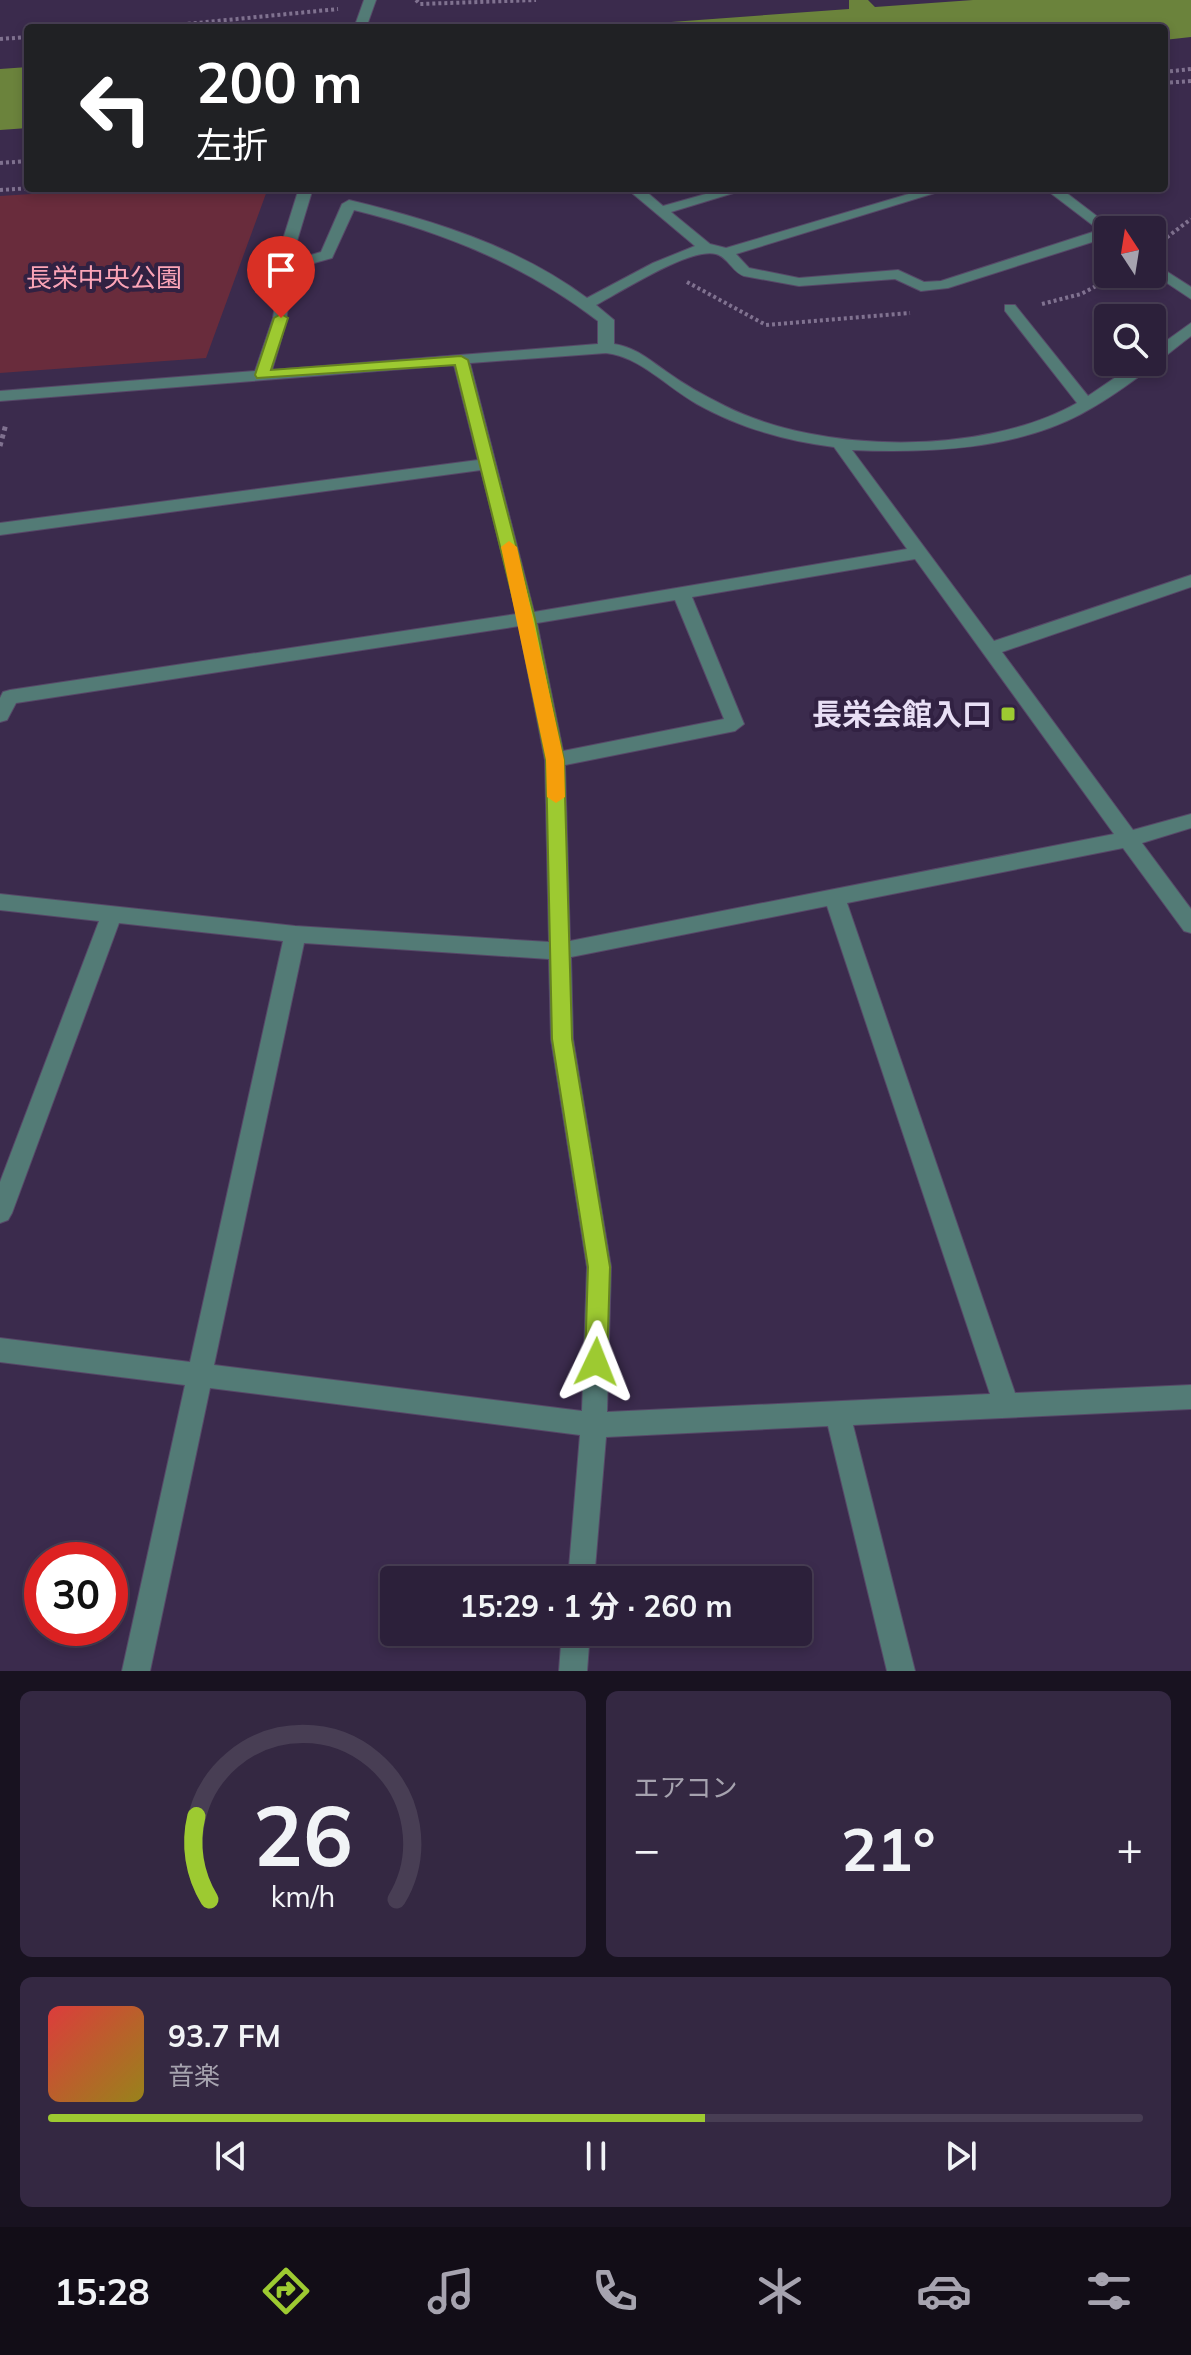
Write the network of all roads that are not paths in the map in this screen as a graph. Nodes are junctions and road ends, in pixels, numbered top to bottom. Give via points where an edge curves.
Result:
1 (305, 192) edge
2 (638, 192) edge
3 (729, 192) edge
4 (930, 192) edge
5 (1056, 192) edge
6 (660, 211) junction
7 (1094, 220) edge
8 (1094, 236) edge
9 (705, 247) junction
10 (726, 252) junction
11 (281, 268) junction
12 (1166, 276) edge
13 (1191, 294) edge
14 (587, 304) junction
15 (1010, 308) road end
16 (1191, 328) edge
17 (606, 348) junction
18 (1166, 348) edge
19 (461, 360) junction
20 (262, 375) junction
21 (1127, 376) edge
22 (0, 396) edge
23 (1086, 404) junction
24 (839, 443) junction
25 (489, 464) junction
26 (0, 529) edge
27 (919, 553) junction
28 (1191, 581) edge
29 (681, 592) junction
30 (527, 619) junction
31 (991, 649) junction
32 (0, 715) edge
33 (555, 760) junction
34 (1191, 821) edge
35 (1129, 839) junction
36 (835, 898) junction
37 (0, 902) edge
38 (112, 914) junction
39 (1191, 925) edge
40 (295, 934) junction
41 (560, 951) junction
42 (0, 1213) edge
43 (0, 1350) edge
44 (201, 1374) junction
45 (1191, 1397) edge
46 (1007, 1408) junction
47 (838, 1414) junction
48 (594, 1425) junction
49 (582, 1566) edge
50 (575, 1646) edge
51 (136, 1671) edge
52 (573, 1671) edge
53 (901, 1671) edge

1 - 11 street
2 - 6 street
3 - 6 street
4 - 10 street
5 - 7 street
6 - 9 street
8 - 10 street via 943,285 921,287 898,274 799,282 758,275 744,272
9 - 10 street
9 - 14 street
11 - 14 street via 327,255 349,204 446,232 508,257
11 - 20 street via 281,318
12 - 13 street
14 - 17 street via 606,320
15 - 23 street
16 - 18 street
17 - 19 street
17 - 24 street via 636,355 693,396 736,417
19 - 20 street
19 - 25 street
20 - 22 street
21 - 23 street
23 - 24 street via 1052,421 996,436 951,443
24 - 27 street
25 - 26 street
25 - 30 street
27 - 29 street
27 - 31 street
28 - 31 street
29 - 30 street
29 - 33 street via 735,724
30 - 32 street via 10,697
30 - 33 street
31 - 35 street
33 - 41 street
34 - 35 street
35 - 36 street
35 - 39 street
36 - 41 street
36 - 46 street
37 - 38 street
38 - 40 street
38 - 42 street
40 - 41 street
40 - 44 street
41 - 48 street via 562,1039 599,1267
43 - 44 street
44 - 48 street
44 - 51 street
45 - 46 street
46 - 47 street
47 - 48 street
47 - 53 street
48 - 49 street
50 - 52 street

